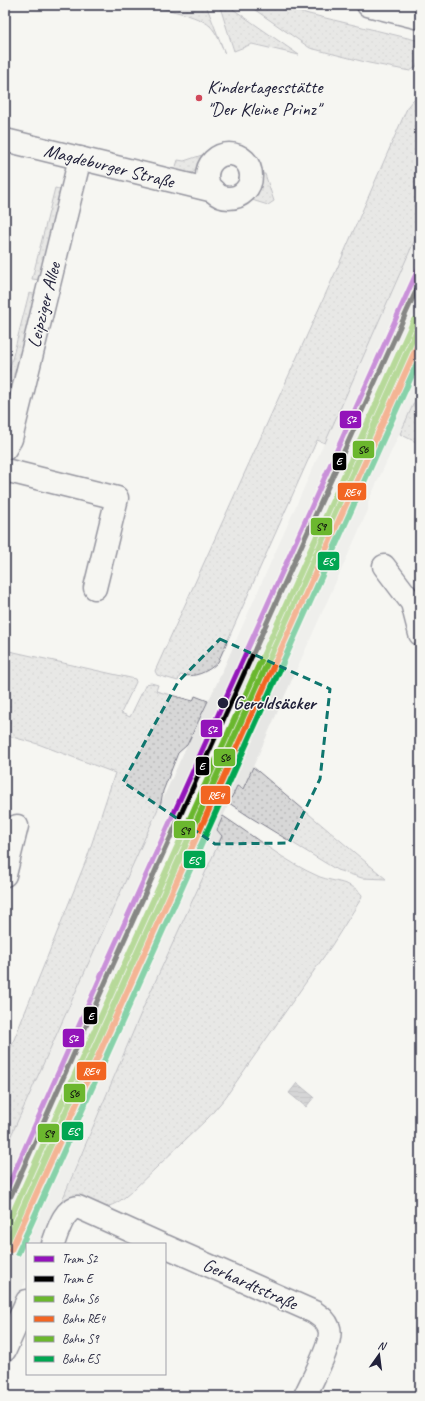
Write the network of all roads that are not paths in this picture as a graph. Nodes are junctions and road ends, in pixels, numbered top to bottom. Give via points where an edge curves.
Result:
1 (368, 5) edge
2 (420, 18) edge
3 (5, 140) edge
4 (80, 158) junction
5 (214, 191) dead end
6 (5, 449) edge
7 (5, 470) edge
8 (384, 566) dead end
9 (95, 588) dead end
10 (420, 634) edge
11 (17, 826) dead end
12 (5, 875) edge
13 (53, 1243) edge
14 (158, 1243) edge
15 (166, 1246) edge
16 (26, 1303) edge
17 (5, 1350) edge
18 (305, 1396) edge

1 - 2 street
3 - 4 street, Magdeburger Straße
4 - 5 street, Magdeburger Straße
4 - 6 street, Leipziger Allee via 11,439
7 - 9 street via 117,498
8 - 10 street via 412,603
11 - 12 street
13 - 14 street via 66,1213 78,1207
15 - 18 street, Gerhardtstraße via 314,1312 325,1320 330,1329 329,1343
16 - 17 street

